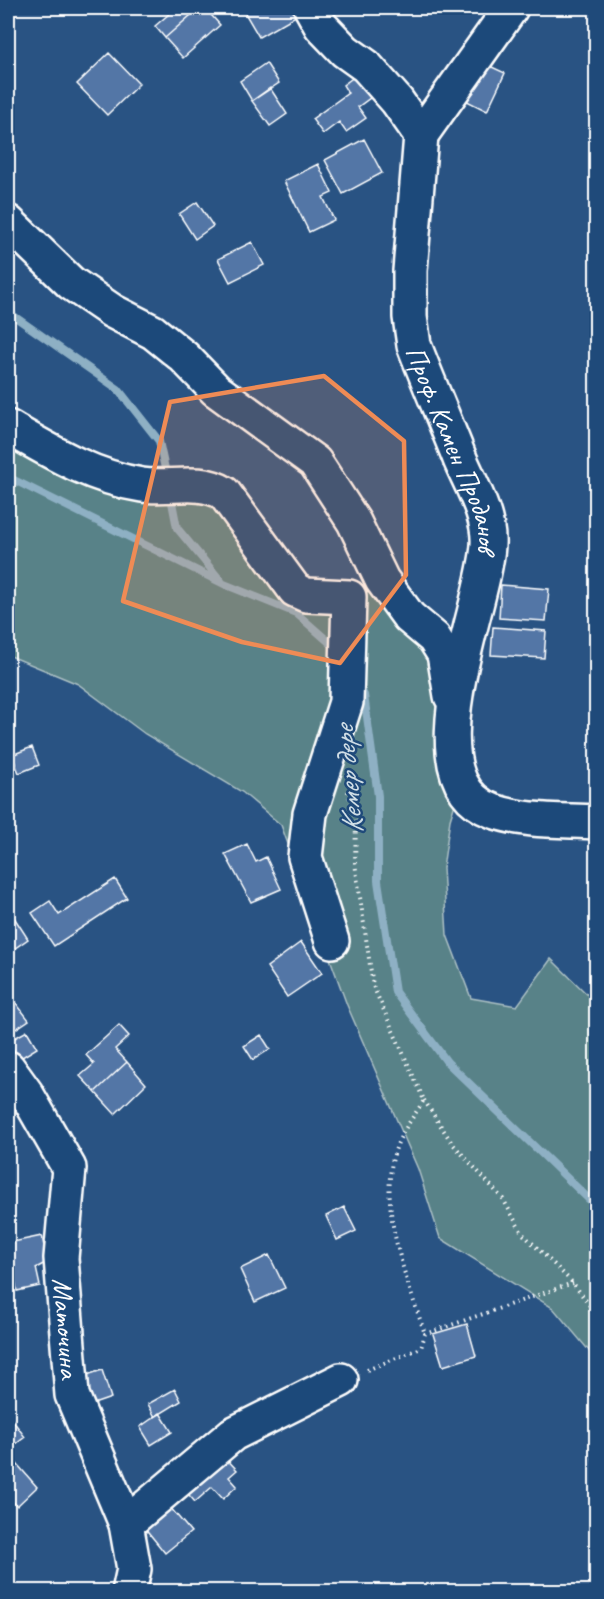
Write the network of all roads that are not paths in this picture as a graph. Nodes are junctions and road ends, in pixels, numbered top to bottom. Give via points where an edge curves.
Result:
1 (311, 8) edge
2 (511, 8) edge
3 (421, 135) junction
4 (8, 222) edge
5 (8, 427) edge
6 (349, 597) junction
7 (409, 617) junction
8 (453, 709) junction
9 (597, 822) edge
10 (332, 941) dead end
11 (8, 1068) edge
12 (341, 1380) road end
13 (126, 1524) junction
14 (129, 1592) edge

1 - 3 street via 321,26 366,66
2 - 3 street
3 - 8 street, Проф. Камен Проданов via 410,271 414,345 482,510 488,544
4 - 7 street via 71,283 112,311 153,332 216,390 315,462 354,522 382,580
5 - 6 street via 77,466 143,485 202,485 224,493 295,590 306,595
6 - 7 street
6 - 10 street via 346,702 310,814 305,857
7 - 8 street via 425,628 444,654
8 - 9 street, Проф. Камен Проданов via 454,765 461,784 474,800 508,816
11 - 13 street, Маточина via 69,1168 61,1258 72,1395
12 - 13 street via 233,1434
13 - 14 street, Маточина via 134,1569

